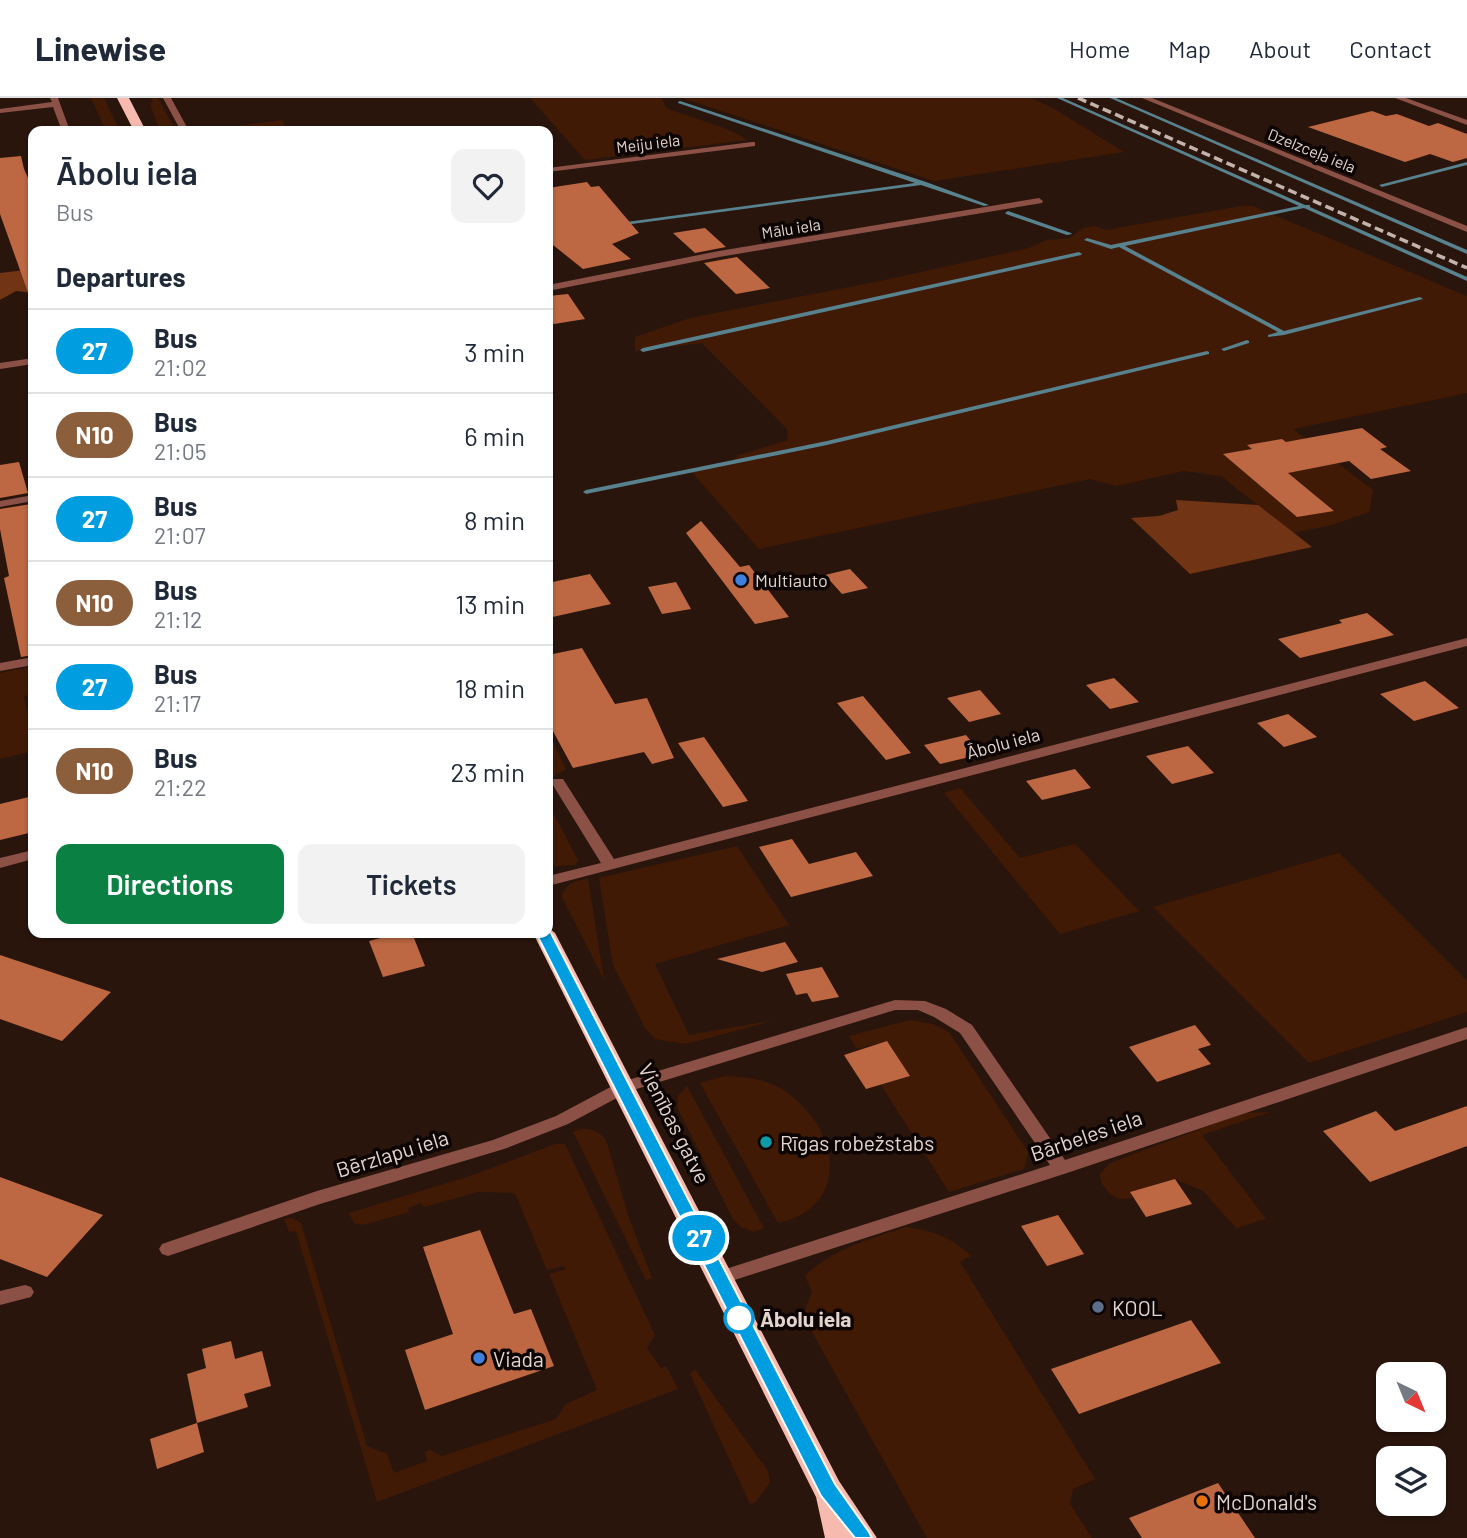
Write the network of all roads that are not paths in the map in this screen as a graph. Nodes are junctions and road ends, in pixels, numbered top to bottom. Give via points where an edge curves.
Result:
1 (123, 98) edge
2 (167, 98) edge
3 (1146, 98) edge
4 (1399, 98) edge
5 (54, 100) edge
6 (0, 104) edge
7 (0, 111) edge
8 (1467, 123) edge
9 (64, 126) edge
10 (137, 126) edge
11 (182, 126) edge
12 (752, 144) dead end
13 (553, 169) edge
14 (1039, 201) dead end
15 (1467, 229) edge
16 (553, 287) edge
17 (28, 362) edge
18 (0, 366) edge
19 (28, 499) edge
20 (0, 504) edge
21 (1467, 642) edge
22 (28, 662) edge
23 (0, 667) edge
24 (558, 782) dead end
25 (28, 856) edge
26 (0, 863) edge
27 (610, 865) junction
28 (553, 880) edge
29 (547, 938) edge
30 (1467, 1032) edge
31 (624, 1087) junction
32 (1061, 1168) junction
33 (168, 1249) dead end
34 (719, 1278) junction
35 (24, 1292) dead end
36 (0, 1298) edge
37 (828, 1490) junction
38 (840, 1538) edge
39 (862, 1538) edge

1 - 10 highway
2 - 11 street
3 - 15 street, Dzelzceļa iela
4 - 8 street
5 - 6 street
5 - 7 street
5 - 9 street
12 - 13 street, Meiju iela
14 - 16 street, Mālu iela via 719,254
17 - 18 street
19 - 20 street
21 - 27 street, Ābolu iela
22 - 23 street
24 - 27 street
25 - 26 street
27 - 28 street, Ābolu iela
29 - 31 highway, Vienības gatve
30 - 32 street, Bārbeles iela
31 - 32 street, Bērzlapu iela via 882,1008 919,1005 966,1029
31 - 33 street, Bērzlapu iela via 562,1120 498,1144
31 - 34 highway, Vienības gatve
32 - 34 street, Bārbeles iela
34 - 37 highway, Vienības gatve
35 - 36 street
37 - 38 highway, Vienības gatve
37 - 39 highway, Vienības gatve

